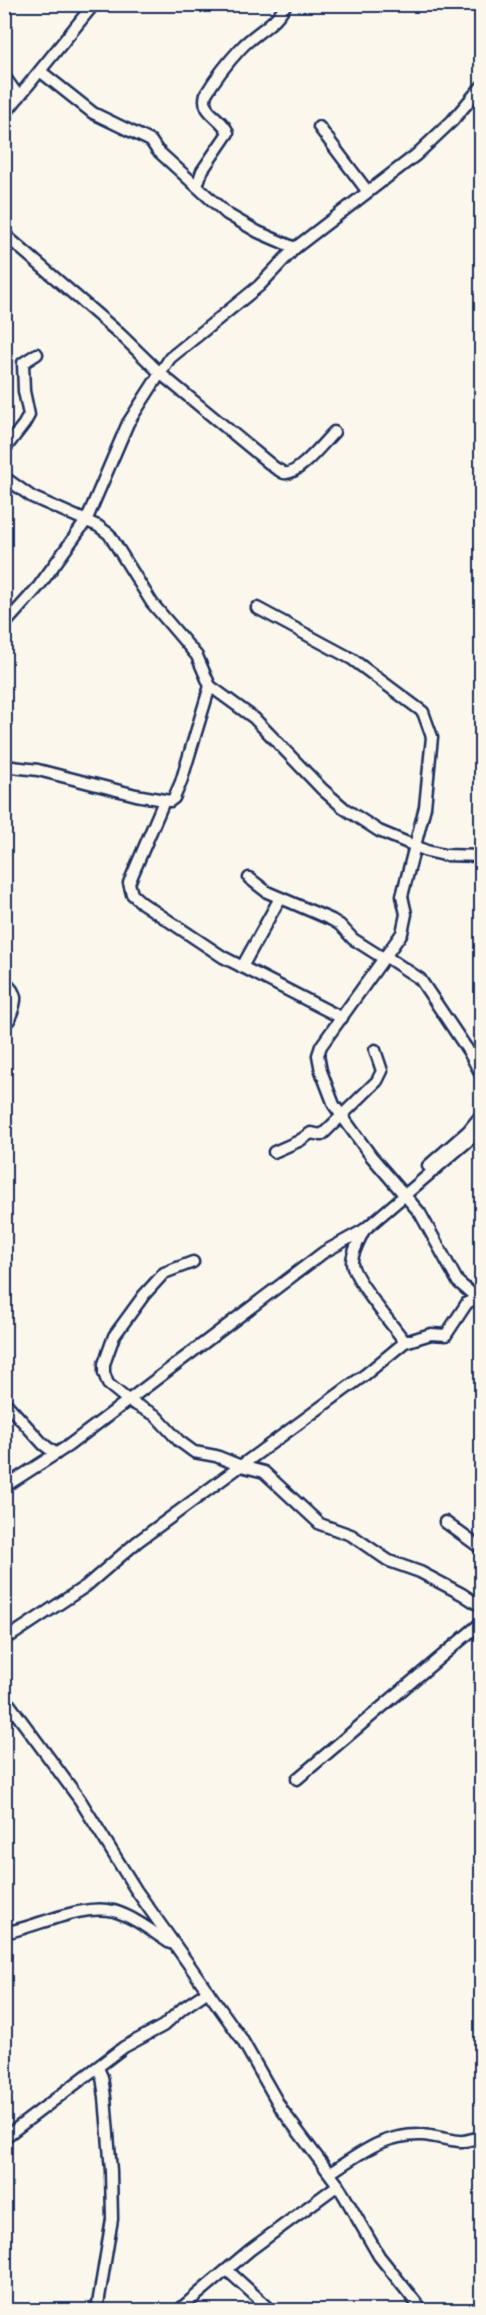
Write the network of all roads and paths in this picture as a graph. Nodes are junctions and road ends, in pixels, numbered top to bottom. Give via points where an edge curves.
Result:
1 (94, 4) edge
2 (286, 4) edge
3 (40, 71) junction
4 (4, 76) edge
5 (482, 86) edge
6 (19, 97) junction
7 (4, 115) edge
8 (319, 127) dead end
9 (197, 186) junction
10 (368, 192) junction
11 (4, 234) edge
12 (295, 248) junction
13 (37, 354) dead end
14 (158, 369) junction
15 (333, 432) dead end
16 (4, 450) edge
17 (4, 477) edge
18 (86, 521) junction
19 (257, 608) dead end
20 (4, 625) edge
21 (210, 686) junction
22 (4, 766) edge
23 (164, 801) junction
24 (414, 845) junction
25 (482, 856) edge
26 (249, 878) dead end
27 (280, 898) junction
28 (384, 957) junction
29 (242, 967) junction
30 (4, 982) edge
31 (342, 1018) junction
32 (9, 1020) dead end
33 (375, 1050) dead end
34 (482, 1076) edge
35 (482, 1114) edge
36 (342, 1115) junction
37 (482, 1129) edge
38 (274, 1152) dead end
39 (402, 1193) junction
40 (364, 1230) junction
41 (193, 1262) dead end
42 (479, 1298) edge
43 (405, 1342) junction
44 (4, 1401) edge
45 (129, 1401) junction
46 (56, 1454) junction
47 (241, 1466) junction
48 (4, 1487) edge
49 (446, 1522) dead end
50 (482, 1549) edge
51 (482, 1607) edge
52 (482, 1622) edge
53 (4, 1637) edge
54 (4, 1697) edge
55 (297, 1779) dead end
56 (4, 1933) edge
57 (176, 1947) junction
58 (208, 1991) junction
59 (98, 2068) junction
60 (482, 2137) edge
61 (4, 2138) edge
62 (330, 2173) junction
63 (338, 2186) junction
64 (227, 2270) junction
65 (97, 2310) edge
66 (179, 2310) edge
67 (271, 2310) edge
68 (422, 2310) edge

1 - 3 street
2 - 9 street via 282,14 241,48 206,94 206,109 228,133 202,171
3 - 6 street
3 - 9 street via 93,113 151,141
4 - 6 street
5 - 10 street via 416,155
6 - 7 street
8 - 10 street
9 - 12 street via 227,214
10 - 12 street
11 - 14 street
12 - 14 street via 259,286
13 - 16 street via 23,363 28,415
14 - 15 street via 284,473 301,466
14 - 18 street via 128,423
17 - 18 street via 32,497
18 - 20 street via 39,586
18 - 21 street via 109,534 153,603 197,656
19 - 24 street via 352,659 423,712 432,737 425,807
21 - 23 street via 181,782 174,798
21 - 24 street via 254,718 345,809 380,831
22 - 23 street via 38,770
23 - 29 street via 129,883 132,894 157,915
24 - 25 street via 444,855
24 - 28 street via 402,896 406,921
26 - 27 street
27 - 28 street via 332,920 353,939
27 - 29 street
28 - 31 street
28 - 34 street via 420,979
29 - 31 street
30 - 32 street via 15,995
31 - 36 street via 318,1055 334,1105
33 - 36 street via 382,1075
35 - 39 street
36 - 38 street via 321,1135 311,1133
36 - 39 street
37 - 39 street
39 - 40 street
39 - 42 street via 420,1214 458,1282
40 - 43 street via 352,1268
40 - 45 street via 324,1252
41 - 45 street via 164,1273 114,1336 104,1373 108,1384
42 - 43 street via 467,1303 446,1335 431,1334
43 - 47 street
44 - 46 street
45 - 46 street
45 - 47 street via 155,1415 194,1452
46 - 48 street
47 - 51 street via 270,1476 320,1524 351,1535 389,1561 420,1572
47 - 53 street via 137,1542 86,1586
49 - 50 street
52 - 55 street
54 - 57 street via 80,1800
56 - 57 street via 78,1912 104,1910 131,1918
57 - 58 street
58 - 59 street
58 - 62 street via 241,2038 282,2110
59 - 61 street
59 - 65 street via 105,2097 112,2219
60 - 62 street via 457,2141 421,2135 397,2138 366,2148
62 - 63 street
63 - 64 street
63 - 68 street via 379,2256
64 - 66 street
64 - 67 street

